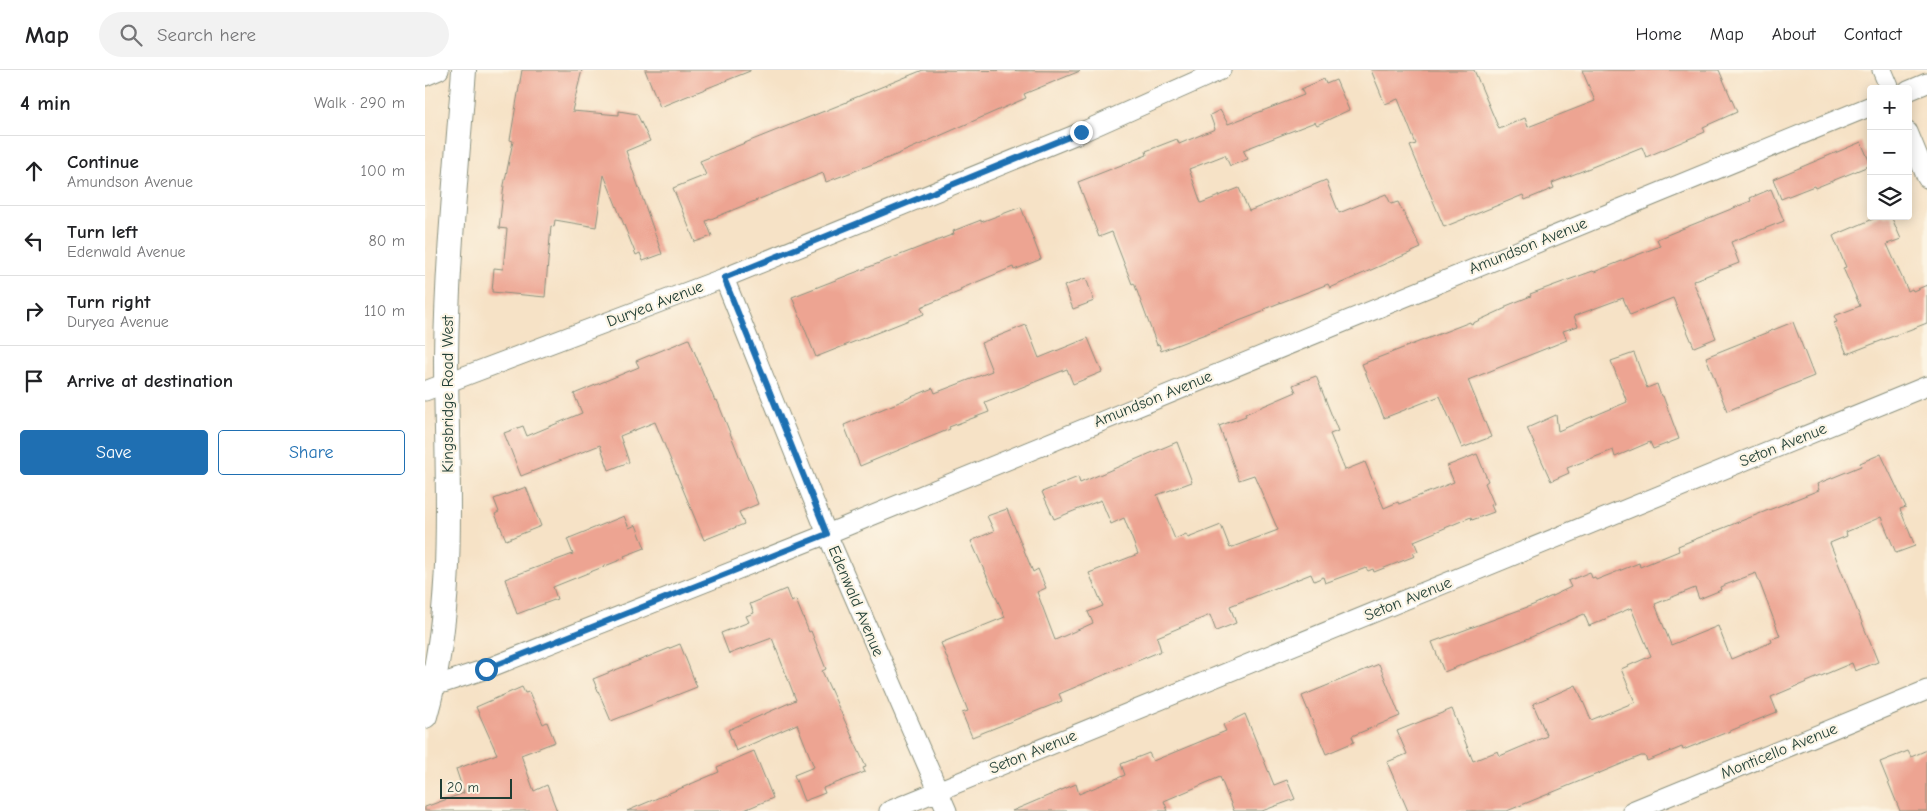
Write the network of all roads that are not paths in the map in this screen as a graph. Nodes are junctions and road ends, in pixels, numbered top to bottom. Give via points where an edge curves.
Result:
1 (439, 70) edge
2 (464, 70) edge
3 (1882, 70) edge
4 (1215, 71) edge
5 (425, 76) edge
6 (1927, 83) edge
7 (1888, 85) edge
8 (1912, 89) edge
9 (1867, 108) edge
10 (1912, 142) edge
11 (1927, 178) edge
12 (724, 278) junction
13 (447, 383) junction
14 (1927, 386) edge
15 (425, 391) edge
16 (827, 534) junction
17 (434, 686) junction
18 (1927, 690) edge
19 (425, 716) edge
20 (939, 791) junction
21 (889, 811) edge
22 (947, 811) edge
23 (1632, 811) edge

1 - 5 street
2 - 13 street, Kingsbridge Road West via 447,311
3 - 7 street
4 - 12 street, Duryea Avenue via 1081,132
6 - 8 street
9 - 16 street, Amundson Avenue
10 - 11 street
12 - 13 street, Duryea Avenue
12 - 16 street, Edenwald Avenue
13 - 15 street, Duryea Avenue
13 - 17 street, Kingsbridge Road West via 448,557
14 - 20 street, Seton Avenue
16 - 17 street, Amundson Avenue via 486,669
16 - 20 street, Edenwald Avenue
17 - 19 street, Kingsbridge Road West
18 - 23 street, Monticello Avenue
20 - 21 street, Seton Avenue
20 - 22 street, Edenwald Avenue

